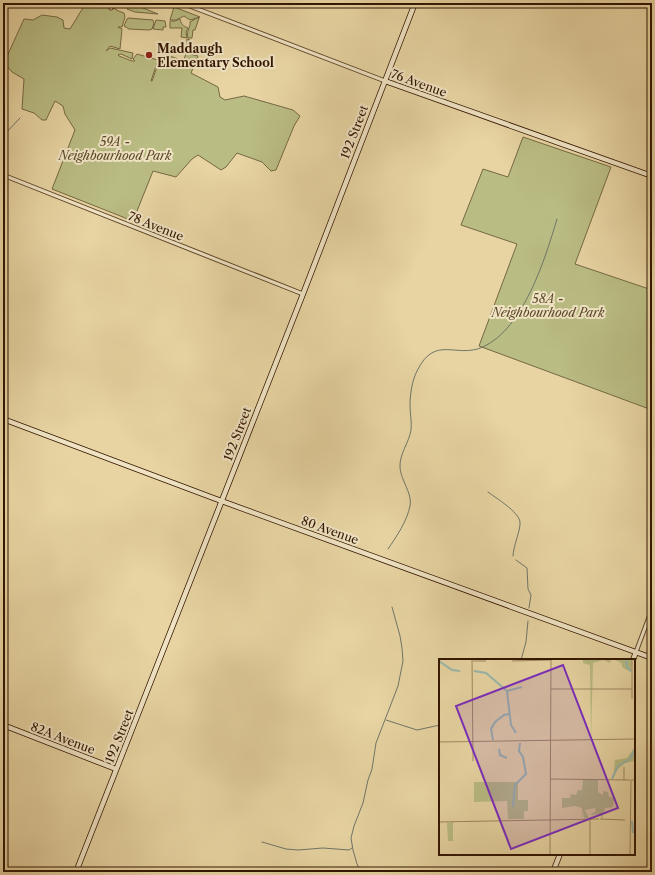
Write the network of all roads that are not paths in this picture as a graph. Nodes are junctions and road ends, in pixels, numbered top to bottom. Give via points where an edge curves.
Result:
1 (112, 3) edge
2 (182, 3) edge
3 (415, 3) edge
4 (110, 8) dead end
5 (385, 81) junction
6 (3, 175) edge
7 (652, 176) edge
8 (303, 294) junction
9 (3, 419) edge
10 (222, 501) junction
11 (652, 609) edge
12 (636, 652) junction
13 (652, 658) edge
14 (633, 659) edge
15 (3, 725) edge
16 (116, 769) junction
17 (560, 855) edge
18 (76, 872) edge
19 (553, 872) edge

1 - 4 street
2 - 5 street, 76 Avenue
3 - 5 main road, 192 Street
5 - 7 main road, 76 Avenue
5 - 8 main road, 192 Street
6 - 8 street, 78 Avenue
8 - 10 main road, 192 Street
9 - 10 main road, 80 Avenue
10 - 12 main road, 80 Avenue
10 - 16 main road, 192 Street
11 - 12 street
12 - 13 main road, 80 Avenue
12 - 14 main road
15 - 16 main road, 82A Avenue
16 - 18 main road, 192 Street
17 - 19 main road

